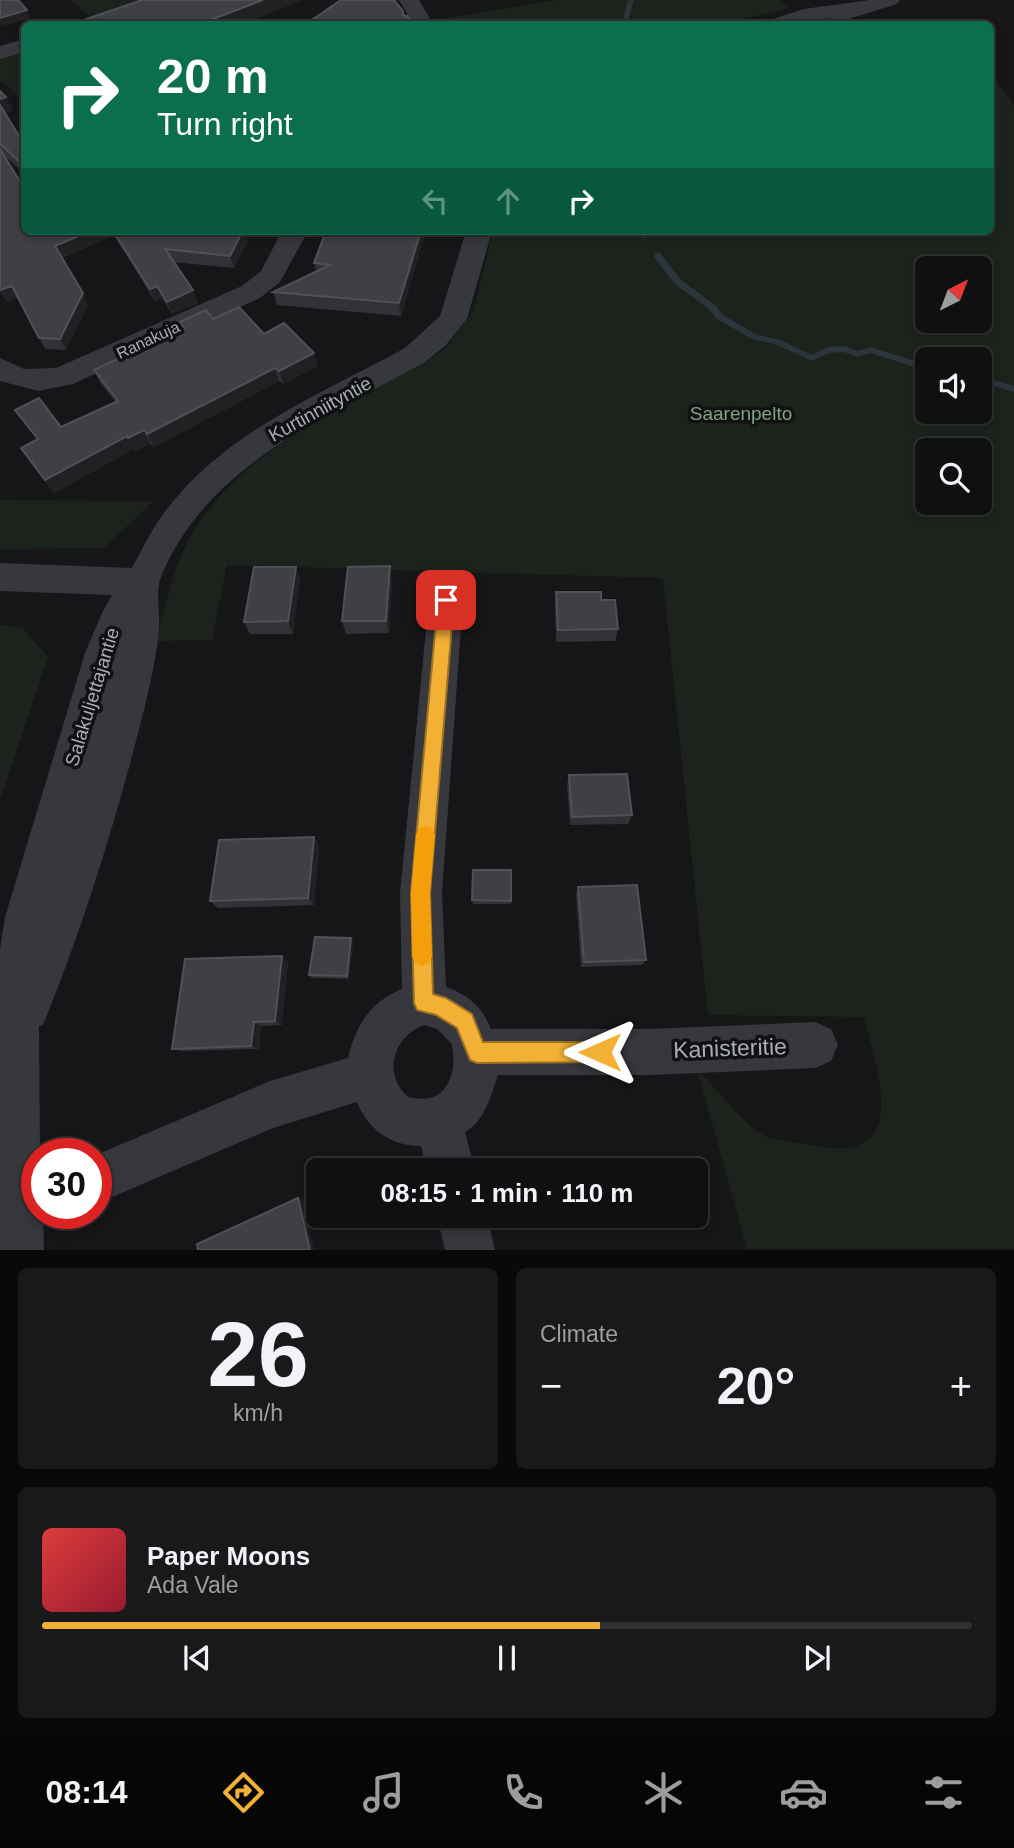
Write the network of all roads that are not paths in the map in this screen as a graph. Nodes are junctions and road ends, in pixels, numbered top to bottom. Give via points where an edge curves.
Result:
1 (409, 0) edge
2 (890, 0) edge
3 (862, 8) junction
4 (417, 21) edge
5 (787, 21) edge
6 (821, 21) edge
7 (21, 46) edge
8 (0, 53) edge
9 (293, 235) edge
10 (478, 235) edge
11 (0, 368) edge
12 (0, 577) edge
13 (142, 582) junction
14 (446, 600) dead end
15 (424, 1003) junction
16 (815, 1045) dead end
17 (477, 1052) junction
18 (370, 1073) junction
19 (438, 1120) junction
20 (448, 1158) edge
21 (112, 1173) edge
22 (18, 1222) edge
23 (465, 1228) edge
24 (470, 1250) edge

1 - 4 street via 419,16
2 - 3 street
3 - 5 street
3 - 6 street
7 - 8 street
9 - 11 street, Ranakuja via 271,276 251,292 77,372 31,380
10 - 13 street, Kurtinniityntie via 453,319 436,338 415,355 269,436 230,464 183,511
12 - 13 street
13 - 22 street, Salakuljettajantie via 139,653 124,712 58,927 18,1032
14 - 15 street via 421,893
15 - 17 street via 439,1005 465,1021
15 - 18 street via 406,1007 384,1025 371,1053
16 - 17 street, Kanisteritie via 649,1052
17 - 19 street via 472,1086 453,1112
18 - 19 street via 386,1109 402,1120 420,1124
18 - 21 street via 270,1105
19 - 20 street
23 - 24 street

